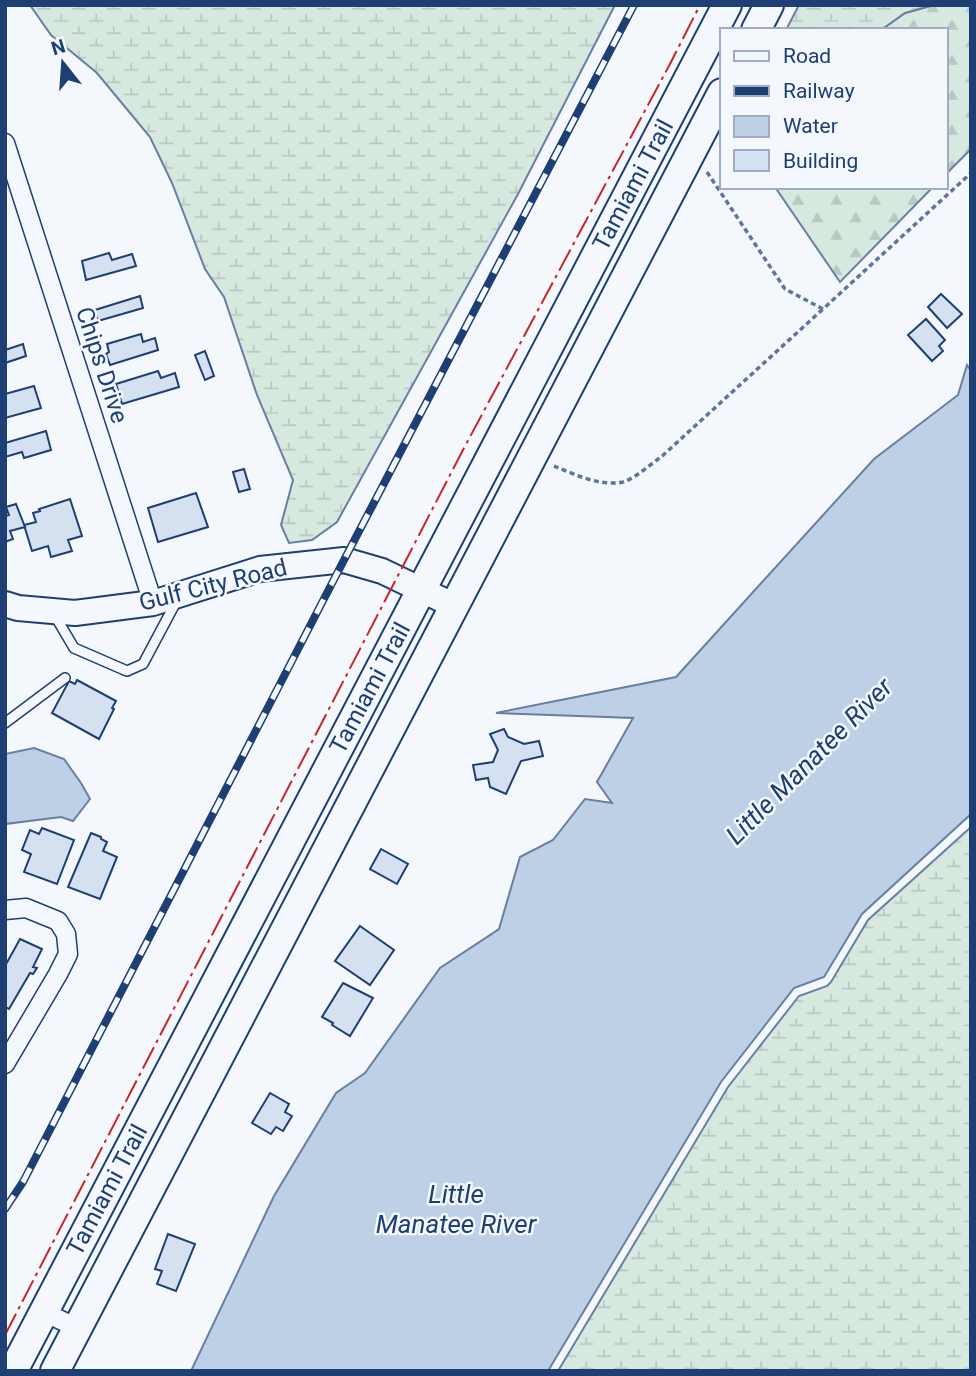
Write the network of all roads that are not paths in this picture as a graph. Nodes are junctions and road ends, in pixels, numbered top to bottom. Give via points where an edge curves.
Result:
1 (727, 5) edge
2 (769, 5) edge
3 (757, 28) edge
4 (720, 97) edge
5 (5, 143) edge
6 (421, 590) junction
7 (180, 594) junction
8 (153, 603) junction
9 (5, 604) edge
10 (455, 607) junction
11 (53, 611) junction
12 (65, 678) dead end
13 (5, 723) edge
14 (5, 910) edge
15 (5, 1064) edge
16 (44, 1312) junction
17 (77, 1328) junction
18 (13, 1371) edge
19 (55, 1371) edge

1 - 6 main road, Tamiami Trail
2 - 3 main road
4 - 10 main road, Tamiami Trail
5 - 8 street, Chips Drive
6 - 7 street, Gulf City Road via 382,571 344,560 260,569
6 - 10 street, Gulf City Road
6 - 16 main road, Tamiami Trail
7 - 8 street, Gulf City Road
7 - 11 lane via 143,664 127,671 74,648
8 - 11 street, Gulf City Road via 75,613
9 - 11 street, Gulf City Road
10 - 17 main road, Tamiami Trail
12 - 13 lane
14 - 15 street via 26,908 58,921 66,934 68,954
16 - 17 street
16 - 18 main road, Tamiami Trail
17 - 19 main road, Tamiami Trail

